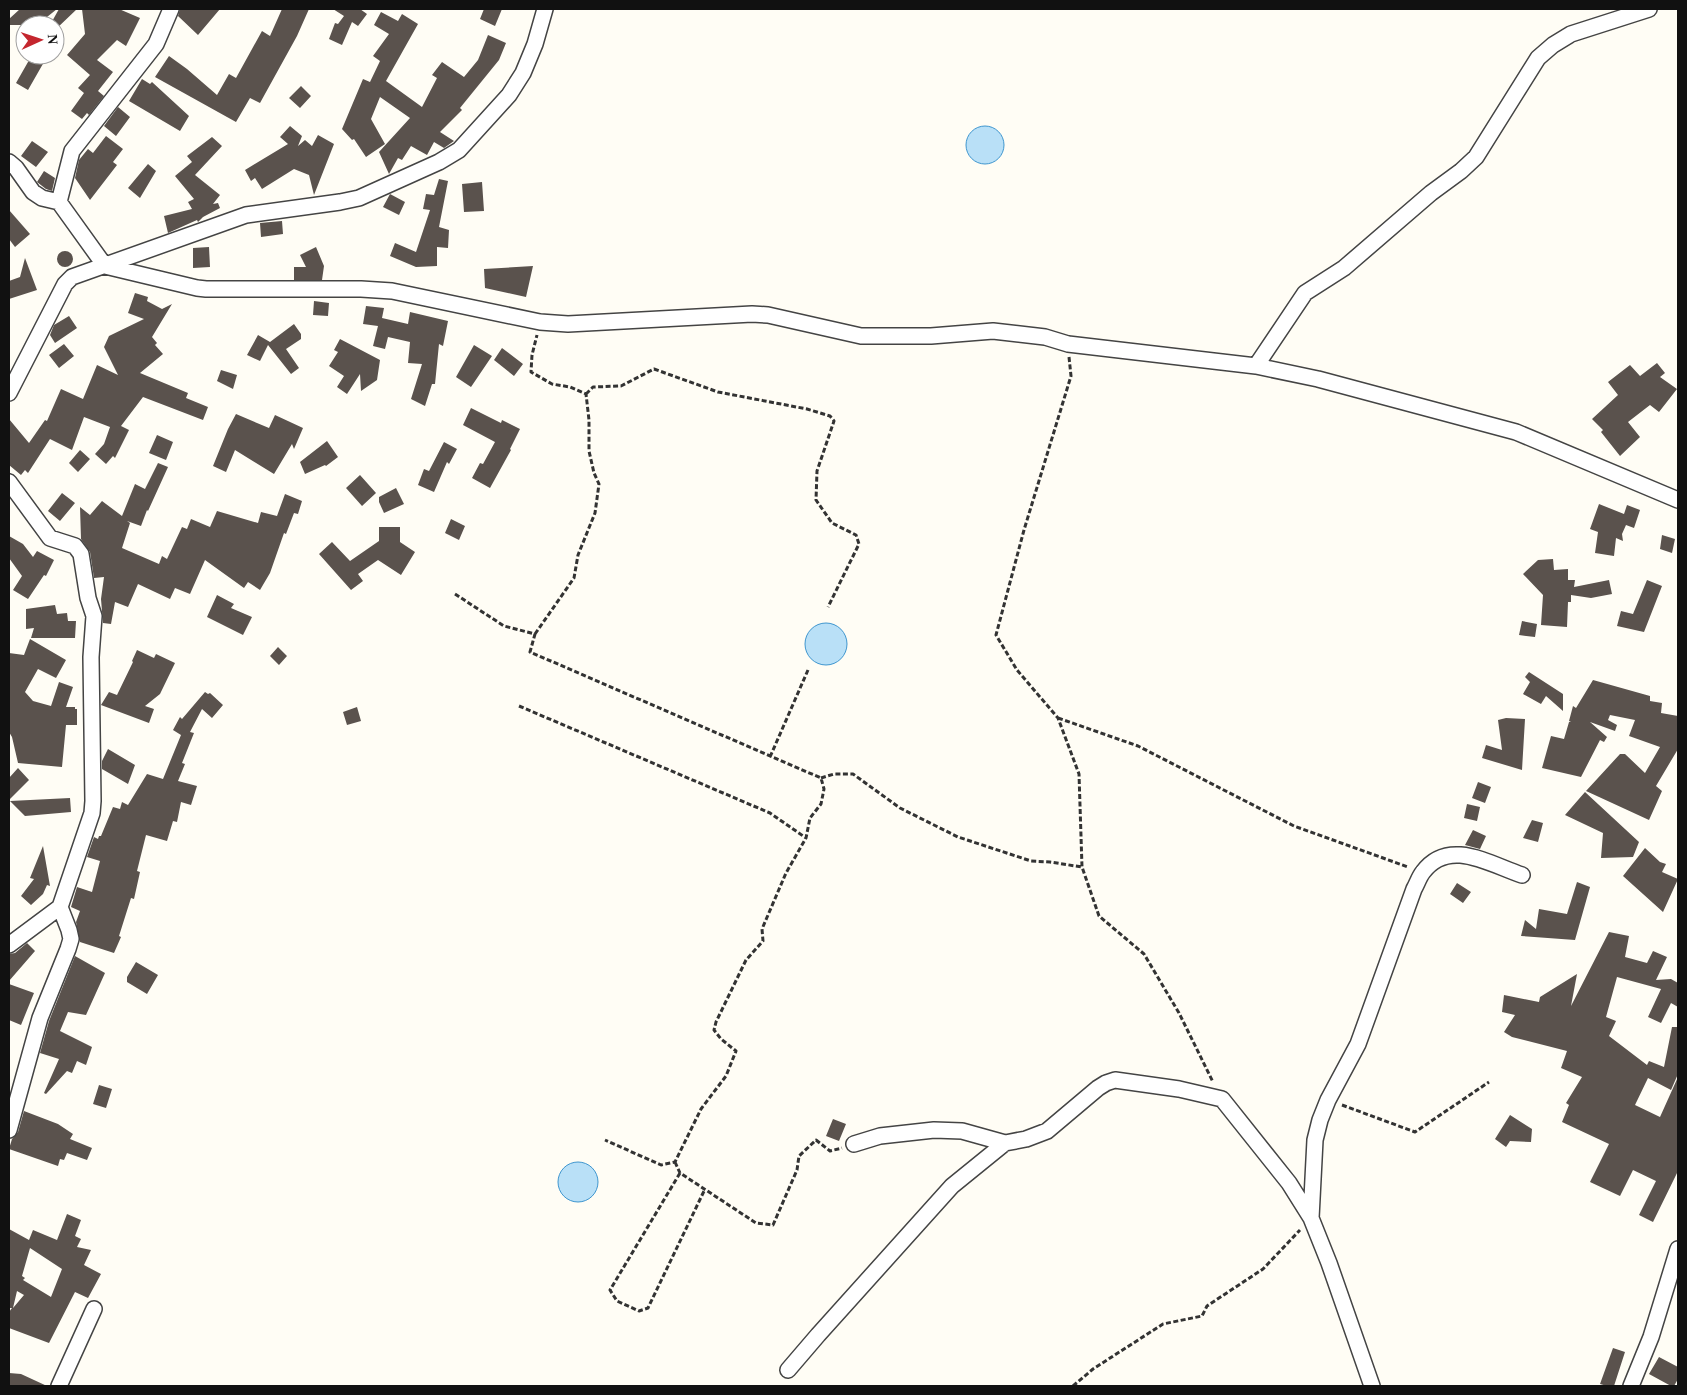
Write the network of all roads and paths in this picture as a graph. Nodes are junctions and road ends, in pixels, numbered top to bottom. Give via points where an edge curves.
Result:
1 (170, 9) edge
2 (545, 9) edge
3 (1649, 9) edge
4 (9, 162) edge
5 (59, 202) junction
6 (105, 266) junction
7 (540, 322) junction
8 (1068, 344) junction
9 (1256, 366) junction
10 (9, 393) edge
11 (586, 394) junction
12 (9, 482) edge
13 (1678, 500) edge
14 (455, 594) dead end
15 (828, 607) dead end
16 (535, 634) junction
17 (808, 670) dead end
18 (519, 706) dead end
19 (1058, 718) junction
20 (770, 757) junction
21 (821, 778) junction
22 (806, 838) junction
23 (1082, 867) junction
24 (1423, 872) junction
25 (1522, 875) dead end
26 (60, 907) junction
27 (9, 945) edge
28 (1490, 1082) dead end
29 (1222, 1099) junction
30 (1328, 1100) junction
31 (9, 1130) edge
32 (605, 1140) dead end
33 (1005, 1143) junction
34 (854, 1144) joint
35 (675, 1162) junction
36 (680, 1173) junction
37 (705, 1189) junction
38 (1311, 1218) junction
39 (1678, 1249) edge
40 (94, 1309) dead end
41 (788, 1370) dead end
42 (59, 1386) edge
43 (1073, 1386) edge
44 (1372, 1386) edge
45 (1631, 1386) edge

1 - 5 street via 156,44 72,151
2 - 6 street via 523,73 508,95 459,150 439,162 359,198 246,215
3 - 9 street via 1571,34 1538,58 1476,157 1344,268 1306,294
4 - 5 street via 33,192
5 - 6 street
6 - 7 street via 206,289 392,291
6 - 10 street via 78,274 65,284
7 - 8 street via 568,324 752,314 861,336 931,336 993,331 1045,337
7 - 11 path via 531,372 552,384
8 - 9 street
8 - 19 path via 1071,376 996,635 1017,670
9 - 13 street via 1318,379 1516,432
11 - 15 path via 593,387 621,386 654,369 718,392 830,416 834,421 817,471 816,500 832,523 856,535 859,544
11 - 16 path via 589,451 599,484 595,513 578,555 574,578
12 - 26 street via 50,538 75,546 81,554 94,616 91,657 92,813
14 - 16 path via 504,626
16 - 20 path via 530,652
17 - 20 path
18 - 22 path via 770,813
19 - 23 path via 1079,774
19 - 24 path via 1138,746 1294,826
20 - 21 path
21 - 22 path via 824,789 821,804 810,818
21 - 23 path via 853,774 900,808 958,837 1031,862
22 - 35 path via 786,873 762,929 763,941 746,960 716,1022 714,1030 736,1051 733,1060 726,1076 701,1109
23 - 29 path via 1100,916 1144,954 1179,1013
24 - 25 street via 1433,862 1452,854 1470,854
24 - 30 street via 1358,1044
26 - 27 street
26 - 31 street via 71,938 40,1018
28 - 30 path via 1415,1132
29 - 33 street via 1115,1080 1098,1088 1047,1131
29 - 38 street via 1289,1183
30 - 38 street via 1315,1140
32 - 35 path via 661,1165
33 - 34 street via 962,1131 934,1130 880,1136
33 - 41 street via 952,1186
34 - 37 path via 830,1151 816,1140 799,1156 797,1170 773,1226 756,1223
35 - 36 path
36 - 37 path
36 - 37 path via 610,1290 617,1301 639,1311 648,1308
38 - 43 path via 1264,1270 1207,1306 1202,1316 1164,1324 1093,1369
38 - 44 street
39 - 45 street via 1651,1337
40 - 42 street

